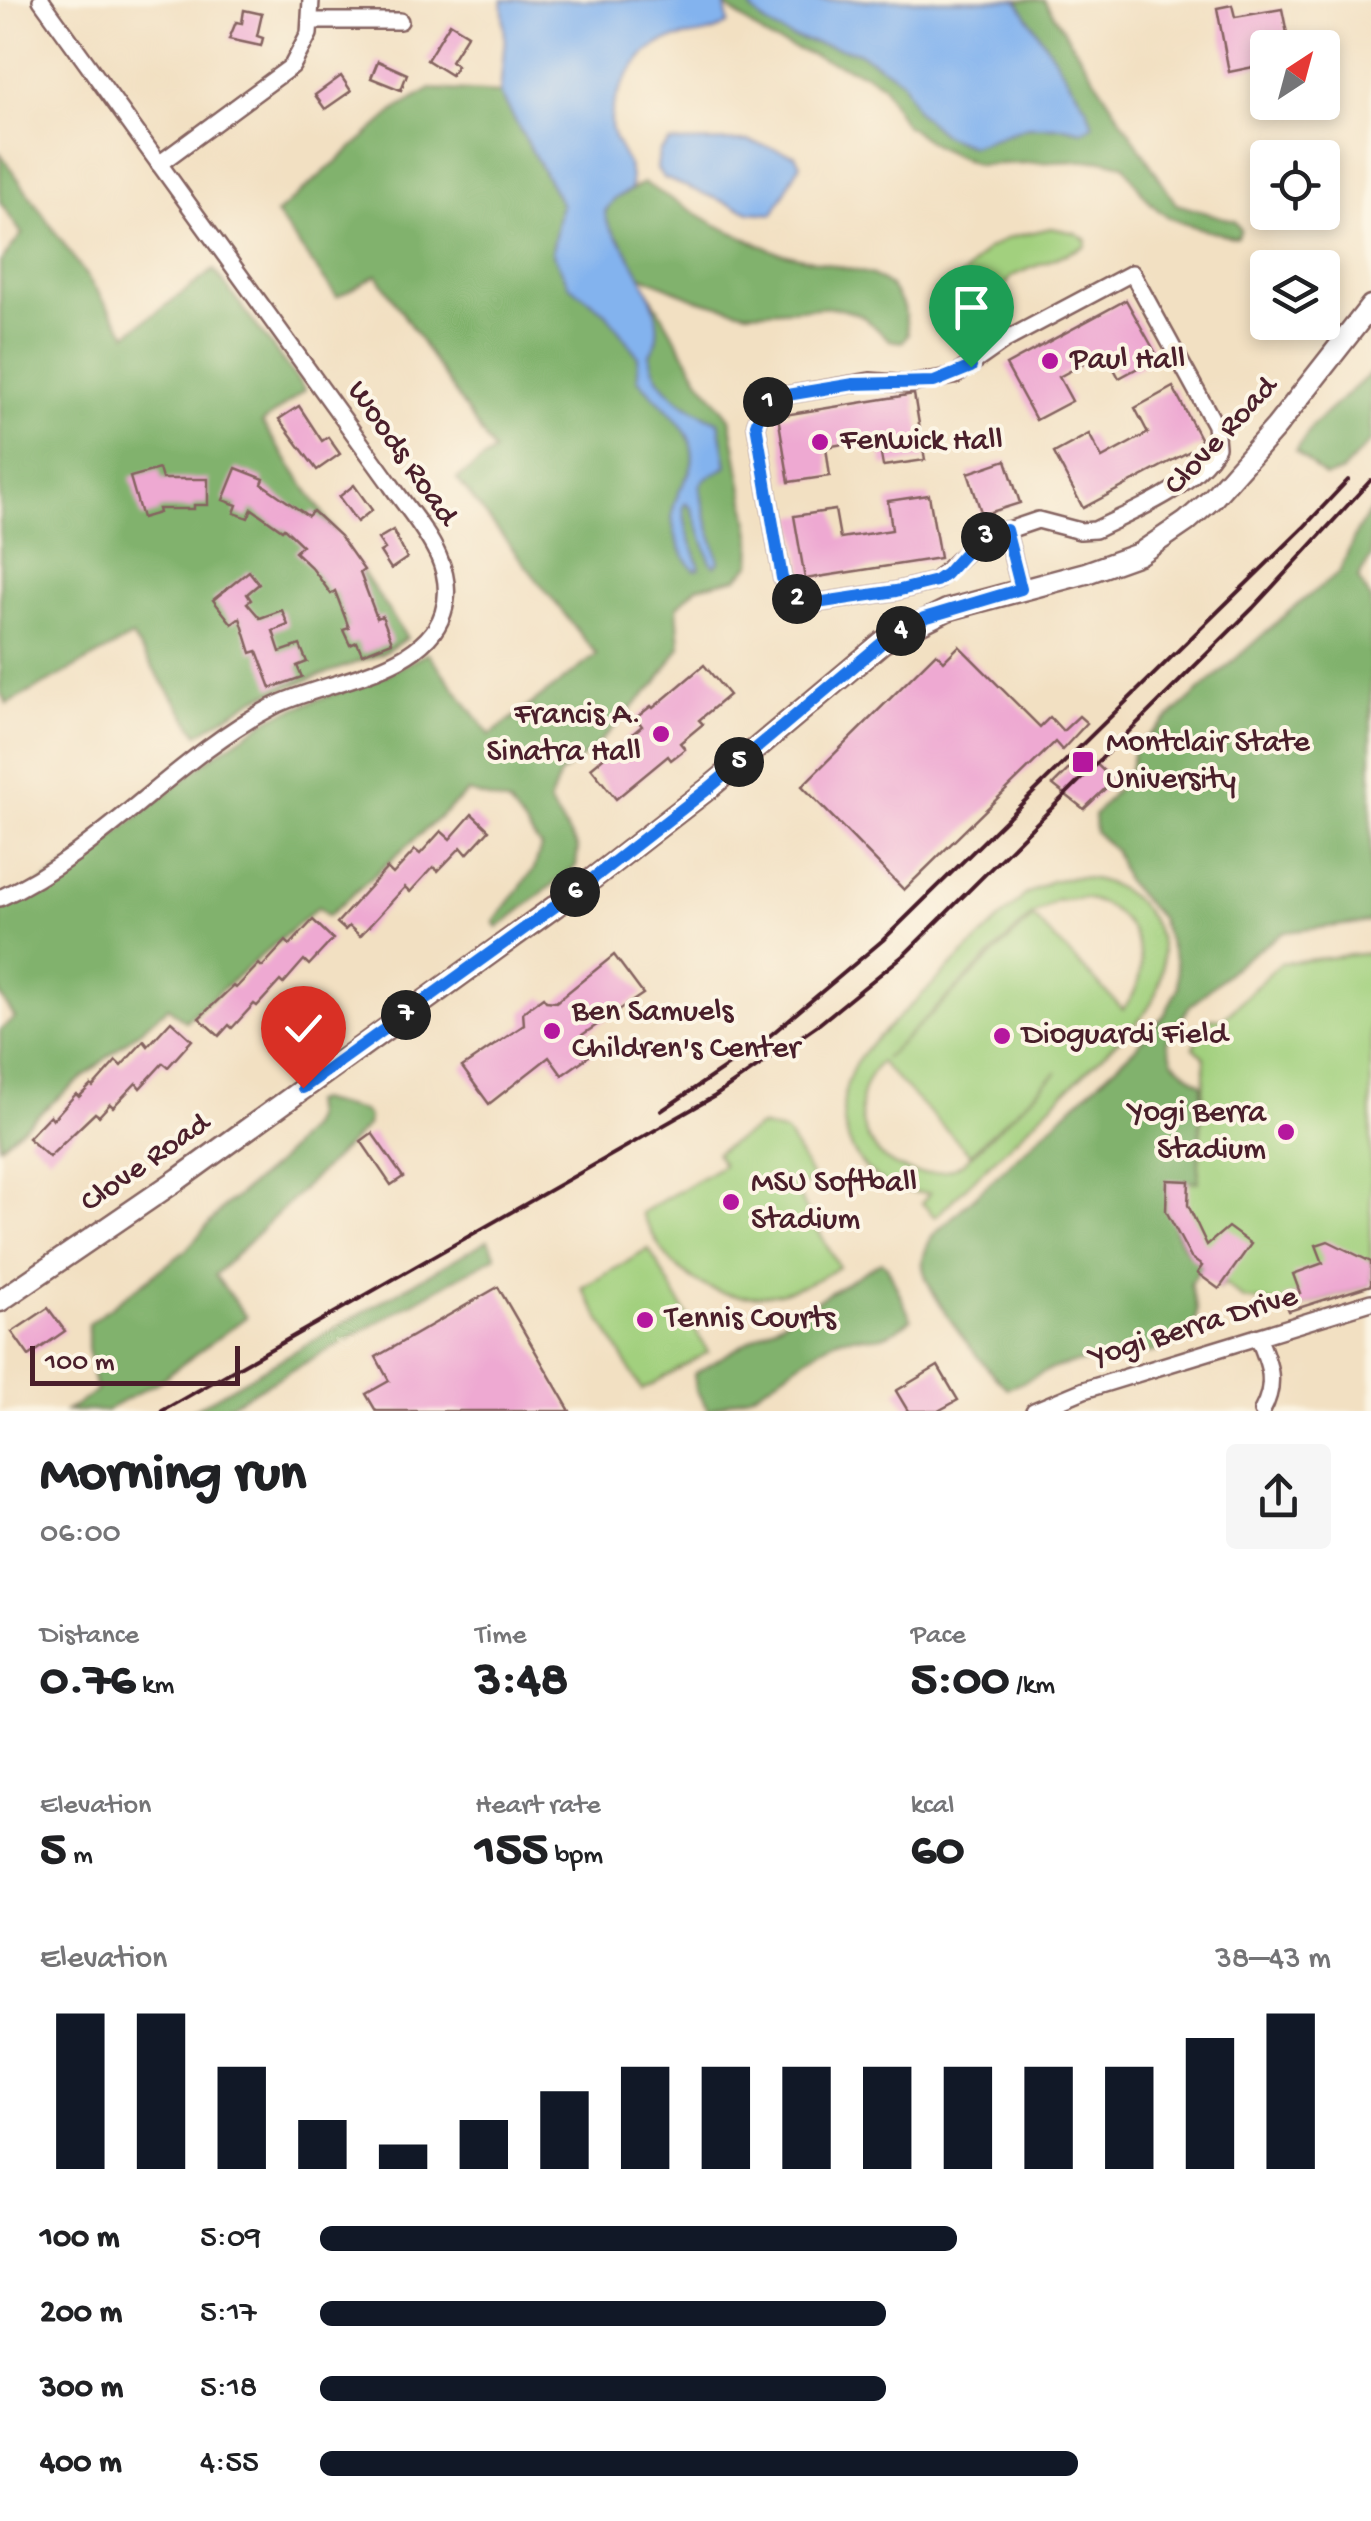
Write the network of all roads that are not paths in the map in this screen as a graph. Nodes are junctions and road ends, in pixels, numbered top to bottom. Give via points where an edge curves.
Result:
1 (40, 0) edge
2 (310, 0) edge
3 (400, 20) dead end
4 (311, 21) junction
5 (159, 164) junction
6 (1371, 306) edge
7 (1006, 530) junction
8 (1021, 589) junction
9 (0, 898) edge
10 (0, 1301) edge
11 (1371, 1302) edge
12 (1258, 1338) junction
13 (1034, 1411) edge
14 (1262, 1411) edge

1 - 5 street, Woods Road
2 - 4 street
3 - 4 street
4 - 5 street via 299,56 283,75
5 - 9 street, Woods Road via 440,556 447,589 443,613 433,633 405,658 268,709 114,826
6 - 8 street, Clove Road via 1276,427 1186,522 1139,554
7 - 7 street via 972,545 936,581 804,603 782,578 758,415 781,396 954,376 1132,272 1214,425 1217,446 1182,484 1094,530 1046,520
7 - 8 street
8 - 10 street, Clove Road via 924,618 883,642 582,887
11 - 12 street, Yogi Berra Drive
12 - 13 street, Yogi Berra Drive
12 - 14 street via 1272,1373

